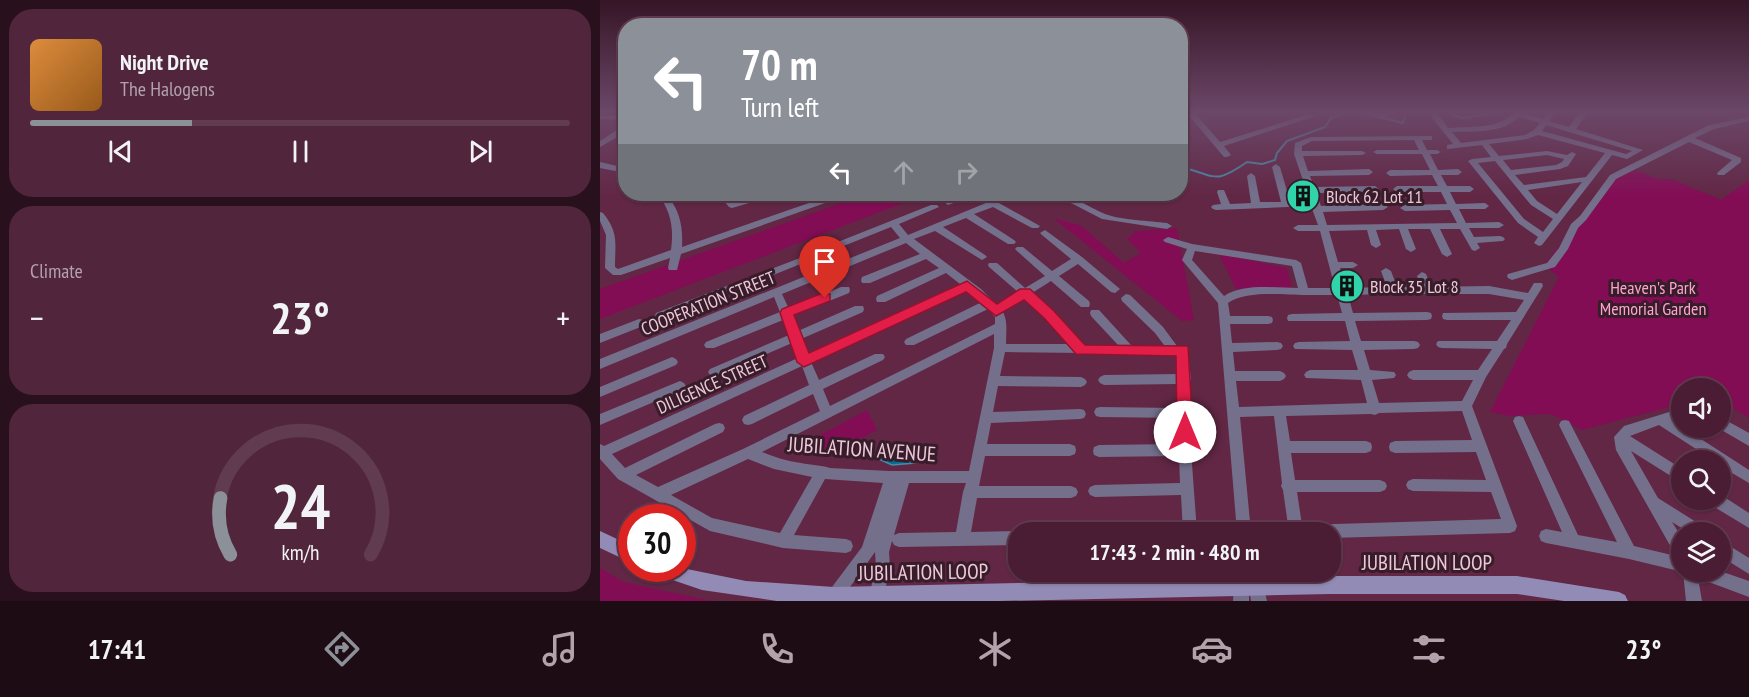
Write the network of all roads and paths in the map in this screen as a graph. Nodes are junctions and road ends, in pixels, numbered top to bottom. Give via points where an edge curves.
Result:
1 (1215, 140) edge
2 (1235, 140) edge
3 (1311, 140) edge
4 (1418, 140) edge
5 (1451, 140) edge
6 (1511, 140) edge
7 (1562, 140) edge
8 (1608, 140) edge
9 (1688, 140) edge
10 (1692, 140) edge
11 (1484, 143) junction
12 (1219, 145) junction
13 (1578, 145) junction
14 (1377, 152) dead end
15 (1425, 152) junction
16 (1437, 152) dead end
17 (1362, 153) dead end
18 (1609, 153) junction
19 (1298, 154) junction
20 (1227, 155) dead end
21 (1497, 158) junction
22 (1570, 158) junction
23 (600, 165) edge
24 (1276, 167) dead end
25 (618, 169) edge
26 (1369, 172) dead end
27 (1458, 172) dead end
28 (1390, 173) dead end
29 (1436, 173) junction
30 (1509, 173) junction
31 (1721, 173) dead end
32 (1305, 174) junction
33 (1251, 176) dead end
34 (1587, 179) junction
35 (1522, 188) junction
36 (1375, 189) dead end
37 (1397, 189) dead end
38 (1444, 189) junction
39 (1470, 189) dead end
40 (1309, 190) junction
41 (1221, 192) dead end
42 (667, 201) edge
43 (728, 201) edge
44 (746, 201) edge
45 (822, 201) edge
46 (951, 201) edge
47 (989, 201) edge
48 (1073, 201) edge
49 (948, 202) dead end
50 (993, 203) junction
51 (1286, 203) junction
52 (1256, 204) junction
53 (1316, 206) junction
54 (1485, 206) dead end
55 (934, 207) dead end
56 (1383, 207) dead end
57 (1453, 207) junction
58 (1405, 208) dead end
59 (600, 214) edge
60 (967, 214) junction
61 (1559, 219) junction
62 (893, 224) junction
63 (1499, 225) dead end
64 (1035, 226) dead end
65 (1167, 226) dead end
66 (1463, 226) junction
67 (1434, 227) junction
68 (937, 228) junction
69 (1298, 228) dead end
70 (1371, 228) junction
71 (1403, 228) junction
72 (1324, 229) junction
73 (1045, 233) dead end
74 (1500, 239) dead end
75 (905, 240) junction
76 (1168, 240) dead end
77 (1011, 242) dead end
78 (1376, 244) dead end
79 (1192, 247) junction
80 (1020, 249) dead end
81 (1411, 249) dead end
82 (824, 251) dead end
83 (676, 253) junction
84 (1447, 254) dead end
85 (925, 256) junction
86 (982, 257) dead end
87 (1078, 259) junction
88 (800, 261) dead end
89 (993, 265) dead end
90 (1334, 265) junction
91 (1353, 265) dead end
92 (673, 268) dead end
93 (944, 270) junction
94 (1386, 271) dead end
95 (1053, 275) junction
96 (1422, 276) dead end
97 (1512, 276) dead end
98 (866, 280) dead end
99 (967, 285) junction
100 (1538, 286) dead end
101 (1115, 289) dead end
102 (844, 290) dead end
103 (1428, 291) junction
104 (1304, 292) junction
105 (1342, 292) junction
106 (1394, 292) junction
107 (777, 293) junction
108 (1025, 293) junction
109 (713, 295) junction
110 (1531, 297) junction
111 (1126, 298) dead end
112 (881, 299) dead end
113 (1223, 302) junction
114 (1085, 304) dead end
115 (992, 308) junction
116 (859, 309) dead end
117 (787, 313) junction
118 (1095, 313) dead end
119 (721, 315) junction
120 (660, 316) dead end
121 (1427, 316) dead end
122 (1447, 316) dead end
123 (1520, 316) junction
124 (1292, 318) dead end
125 (1350, 318) junction
126 (1224, 320) junction
127 (1268, 320) dead end
128 (639, 323) dead end
129 (1001, 326) junction
130 (796, 335) junction
131 (600, 339) edge
132 (910, 342) dead end
133 (1442, 344) dead end
134 (710, 345) dead end
135 (1414, 345) dead end
136 (1502, 345) junction
137 (1277, 346) dead end
138 (1299, 346) dead end
139 (1357, 346) junction
140 (1000, 348) junction
141 (1227, 348) junction
142 (1173, 349) junction
143 (1081, 350) junction
144 (1128, 350) junction
145 (879, 357) dead end
146 (672, 362) dead end
147 (804, 362) junction
148 (600, 364) edge
149 (714, 372) dead end
150 (1310, 375) dead end
151 (1365, 375) junction
152 (1390, 375) dead end
153 (1413, 375) dead end
154 (1481, 375) junction
155 (1231, 376) junction
156 (1280, 376) dead end
157 (1185, 379) junction
158 (1104, 380) dead end
159 (993, 381) junction
160 (1081, 382) dead end
161 (680, 386) dead end
162 (817, 387) junction
163 (600, 392) edge
164 (1466, 406) junction
165 (1374, 410) junction
166 (1100, 411) dead end
167 (1279, 411) junction
168 (1234, 412) junction
169 (1185, 413) junction
170 (827, 414) junction
171 (1080, 414) dead end
172 (1671, 417) edge
173 (986, 418) junction
174 (600, 420) edge
175 (748, 420) dead end
176 (1661, 420) junction
177 (1519, 421) dead end
178 (1565, 425) dead end
179 (719, 428) dead end
180 (1731, 429) edge
181 (1620, 437) junction
182 (1749, 440) edge
183 (1478, 446) junction
184 (1284, 447) junction
185 (1366, 447) dead end
186 (1395, 447) dead end
187 (981, 450) junction
188 (1070, 450) dead end
189 (1185, 450) junction
190 (601, 451) edge
191 (1099, 451) dead end
192 (748, 453) junction
193 (1671, 470) edge
194 (822, 471) junction
195 (623, 475) junction
196 (898, 477) junction
197 (975, 477) junction
198 (1749, 477) edge
199 (1413, 485) dead end
200 (1288, 486) junction
201 (1380, 486) dead end
202 (1494, 486) junction
203 (1188, 489) junction
204 (1095, 491) dead end
205 (970, 492) junction
206 (1071, 492) dead end
207 (658, 494) junction
208 (1655, 502) junction
209 (1731, 510) edge
210 (1749, 521) edge
211 (1190, 522) edge
212 (1243, 522) edge
213 (1296, 522) edge
214 (1684, 522) edge
215 (1341, 531) edge
216 (1671, 532) edge
217 (1546, 536) dead end
218 (1008, 538) edge
219 (600, 539) edge
220 (962, 539) junction
221 (899, 540) dead end
222 (783, 541) junction
223 (1574, 542) junction
224 (846, 546) dead end
225 (618, 548) edge
226 (875, 552) junction
227 (1629, 552) junction
228 (1731, 555) edge
229 (1671, 562) edge
230 (1749, 567) edge
231 (696, 581) edge
232 (1691, 582) edge
233 (1728, 582) edge
234 (1249, 587) edge
235 (1749, 590) edge
236 (834, 596) junction
237 (877, 596) junction
238 (1619, 601) edge
239 (1694, 601) edge

1 - 12 street
2 - 12 street
3 - 19 street via 1298,145
4 - 15 street
5 - 11 street via 1454,146
6 - 11 street
7 - 13 street
8 - 18 street via 1639,150 1627,157
9 - 97 street via 1613,177 1574,226 1551,265
10 - 31 street via 1738,160
11 - 21 street
12 - 20 street
13 - 18 street
13 - 22 street
14 - 15 street
15 - 16 street
15 - 29 street
17 - 19 street
18 - 34 street
19 - 32 street
21 - 22 street via 1547,153
21 - 30 street
21 - 61 street via 1472,161 1521,221 1542,240
22 - 30 street via 1557,167
23 - 25 street
24 - 51 street
26 - 32 street
27 - 29 street
28 - 29 street
29 - 38 street
30 - 35 street
32 - 40 street
33 - 52 street
34 - 35 street
34 - 61 street
35 - 61 street via 1534,203
36 - 40 street
37 - 38 street
38 - 39 street
38 - 57 street
40 - 53 street
41 - 52 street via 1221,207
42 - 83 street via 675,213
43 - 44 street via 732,205
45 - 83 street
46 - 49 street
47 - 50 street
48 - 65 street via 1105,217
50 - 60 street, COOPERATION STREET
50 - 64 street
51 - 52 street
51 - 53 street
53 - 56 street
53 - 72 street
54 - 57 street
55 - 62 street
57 - 58 street
57 - 66 street
59 - 83 street via 611,233 609,264 613,272 626,272
60 - 68 street, COOPERATION STREET
60 - 77 street
62 - 75 street
62 - 82 street
63 - 66 street
66 - 67 street
66 - 74 street via 1473,244
67 - 71 street
67 - 84 street
68 - 75 street, COOPERATION STREET
68 - 86 street
69 - 72 street
70 - 71 street
70 - 72 street
70 - 78 street
71 - 81 street
72 - 90 street
73 - 87 street
75 - 85 street
75 - 107 street, COOPERATION STREET
76 - 79 street
79 - 104 street via 1296,264
79 - 113 street via 1187,260
80 - 95 street
83 - 92 street
85 - 93 street
85 - 98 street
87 - 95 street
87 - 101 street
88 - 109 street
89 - 108 street
90 - 91 street
90 - 105 street
93 - 99 street
93 - 112 street
94 - 106 street
95 - 108 street
95 - 114 street
96 - 103 street
99 - 115 street
99 - 147 street, DILIGENCE STREET
100 - 110 street
102 - 117 street
103 - 106 street
103 - 110 street via 1487,287
104 - 105 street
104 - 113 street via 1248,292
105 - 106 street
105 - 125 street
107 - 117 street
107 - 119 street, COOPERATION STREET
108 - 115 street
108 - 143 street
109 - 119 street
109 - 120 street
110 - 123 street
111 - 142 street
113 - 126 street
115 - 129 street
115 - 132 street
116 - 130 street
117 - 130 street
117 - 134 street
118 - 144 street
119 - 148 street, COOPERATION STREET
121 - 125 street
122 - 123 street
123 - 136 street
124 - 125 street
125 - 139 street
126 - 127 street
126 - 141 street
128 - 131 street
129 - 140 street
129 - 170 street
130 - 147 street
130 - 149 street
133 - 136 street
135 - 139 street
136 - 154 street
137 - 141 street
138 - 139 street
139 - 151 street
140 - 143 street
140 - 159 street
141 - 155 street
142 - 144 street
142 - 157 street via 1183,350
143 - 144 street
145 - 162 street
146 - 163 street
147 - 162 street
147 - 190 street, DILIGENCE STREET
150 - 151 street
151 - 152 street
151 - 165 street
153 - 154 street
154 - 164 street
155 - 156 street
155 - 168 street
157 - 158 street
157 - 169 street
159 - 160 street
159 - 173 street
161 - 174 street
162 - 170 street
162 - 175 street
164 - 165 street
164 - 183 street
165 - 167 street
166 - 169 street
167 - 168 street
167 - 184 street
168 - 212 street
169 - 189 street
170 - 192 street
171 - 173 street
172 - 176 street
173 - 187 street
176 - 181 street via 1628,430
176 - 198 street
177 - 223 street
178 - 227 street
179 - 195 street
180 - 182 street
181 - 193 street
181 - 208 street via 1621,446
183 - 186 street
183 - 202 street
184 - 185 street
184 - 200 street
187 - 188 street
187 - 197 street
189 - 191 street
189 - 203 street
190 - 195 street
192 - 194 street, JUBILATION AVENUE via 771,463
192 - 207 street
194 - 196 street, JUBILATION AVENUE
194 - 222 street
195 - 207 street
196 - 197 street, JUBILATION AVENUE
196 - 226 street
197 - 205 street
199 - 202 street
200 - 201 street
200 - 213 street
202 - 215 street via 1510,526
203 - 204 street
203 - 211 street
205 - 206 street
205 - 220 street
207 - 222 street via 710,524
208 - 214 street
208 - 216 street
209 - 210 street
217 - 223 street
218 - 220 street
219 - 225 main road
220 - 221 street
222 - 224 street
223 - 227 street
226 - 236 street
226 - 237 street via 883,567
227 - 229 street
228 - 230 street
231 - 236 main road, JUBILATION LOOP
232 - 239 street
233 - 235 street
234 - 237 main road, JUBILATION LOOP
234 - 238 main road, JUBILATION LOOP via 1517,585
236 - 237 main road, JUBILATION LOOP

